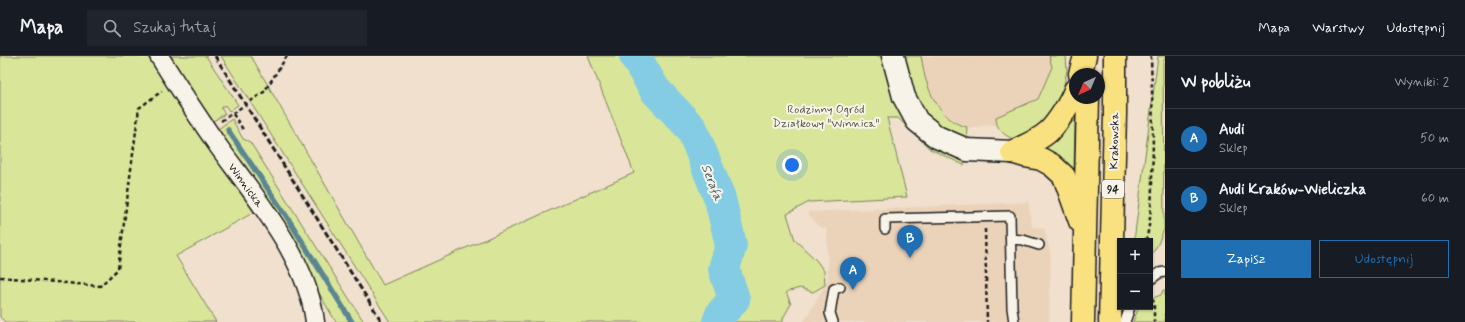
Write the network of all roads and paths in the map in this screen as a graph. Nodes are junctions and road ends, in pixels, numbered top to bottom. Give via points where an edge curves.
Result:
1 (159, 56) edge
2 (287, 56) edge
3 (894, 56) edge
4 (1085, 56) edge
5 (1089, 56) edge
6 (1114, 56) edge
7 (1151, 56) edge
8 (1082, 68) edge
9 (1088, 68) edge
10 (175, 82) junction
11 (1069, 102) edge
12 (1088, 104) edge
13 (244, 131) dead end
14 (1012, 152) junction
15 (985, 217) junction
16 (885, 229) dead end
17 (1085, 235) junction
18 (1147, 238) edge
19 (1011, 240) junction
20 (1039, 245) dead end
21 (1165, 272) edge
22 (0, 277) edge
23 (1153, 278) edge
24 (840, 287) dead end
25 (1153, 298) edge
26 (1129, 310) edge
27 (315, 322) edge
28 (833, 322) edge
29 (987, 322) edge
30 (1014, 322) edge
31 (1083, 322) edge
32 (1110, 322) edge
33 (1125, 322) edge
34 (1154, 322) edge

1 - 10 street, Winnicka
2 - 13 path via 264,92 233,114
3 - 14 street via 904,97 917,122 937,137 967,150
4 - 8 main road
5 - 9 main road
6 - 32 main road, Krakowska / 94
7 - 18 path via 1153,147
10 - 22 path via 139,108 118,269 100,286
10 - 27 street, Winnicka via 274,224 302,272 313,306
11 - 14 main road via 1049,132
12 - 17 main road, 94
14 - 17 main road via 1052,164 1064,176
15 - 16 lane via 885,219
15 - 19 lane via 1010,216
15 - 29 path
17 - 31 main road, 94
19 - 20 lane via 1023,240
19 - 30 lane
21 - 23 lane
24 - 28 lane via 834,289 830,313
25 - 34 path
26 - 33 lane

